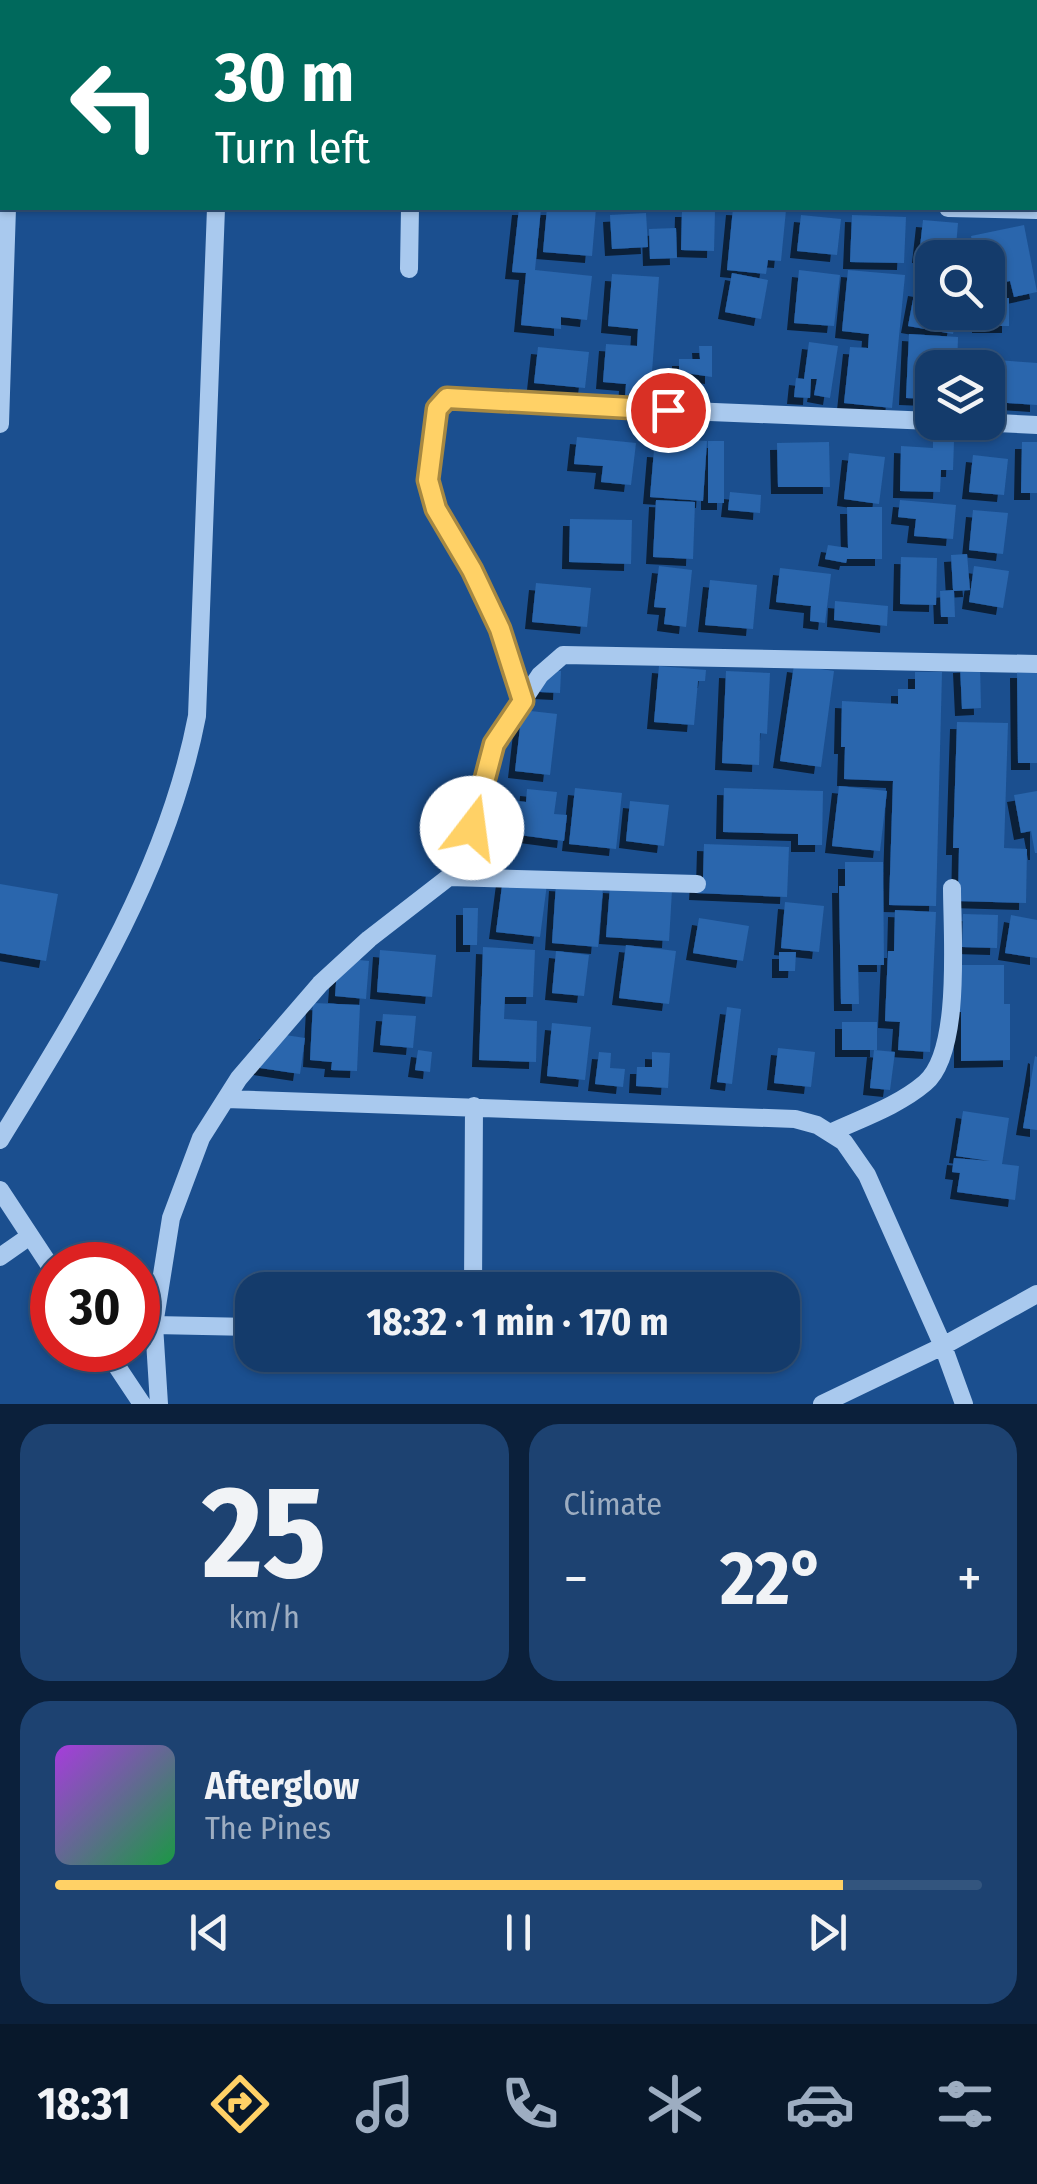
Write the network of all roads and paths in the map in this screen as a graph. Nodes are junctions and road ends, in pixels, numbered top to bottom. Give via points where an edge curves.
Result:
1 (7, 210) edge
2 (216, 210) edge
3 (410, 210) edge
4 (409, 269) dead end
5 (915, 420) edge
6 (1005, 423) edge
7 (0, 424) edge
8 (1037, 425) edge
9 (1037, 664) edge
10 (523, 701) junction
11 (449, 877) junction
12 (697, 884) dead end
13 (952, 888) dead end
14 (226, 1099) junction
15 (474, 1106) junction
16 (830, 1133) junction
17 (0, 1140) edge
18 (0, 1190) edge
19 (30, 1236) junction
20 (34, 1242) edge
21 (0, 1256) edge
22 (473, 1272) edge
23 (160, 1285) edge
24 (1037, 1294) edge
25 (160, 1325) edge
26 (235, 1327) edge
27 (944, 1346) junction
28 (121, 1372) edge
29 (157, 1372) edge
30 (142, 1404) edge
31 (159, 1404) edge
32 (822, 1404) edge
33 (964, 1404) edge

1 - 7 street
2 - 17 street via 197,716 187,766 138,899
3 - 4 street
5 - 10 street via 447,398 437,409 428,480 436,509 500,629
6 - 8 street
9 - 10 street via 563,655
10 - 11 street via 494,744 472,828
11 - 12 street
11 - 14 street via 320,984
13 - 16 street via 953,992 944,1050 929,1080
14 - 15 street
14 - 23 street via 201,1138 170,1218
15 - 16 street via 795,1119
15 - 22 street
16 - 27 street via 867,1175
18 - 19 street
19 - 20 street
19 - 21 street
24 - 27 street
25 - 26 street
27 - 32 street
27 - 33 street
28 - 30 street
29 - 31 street

